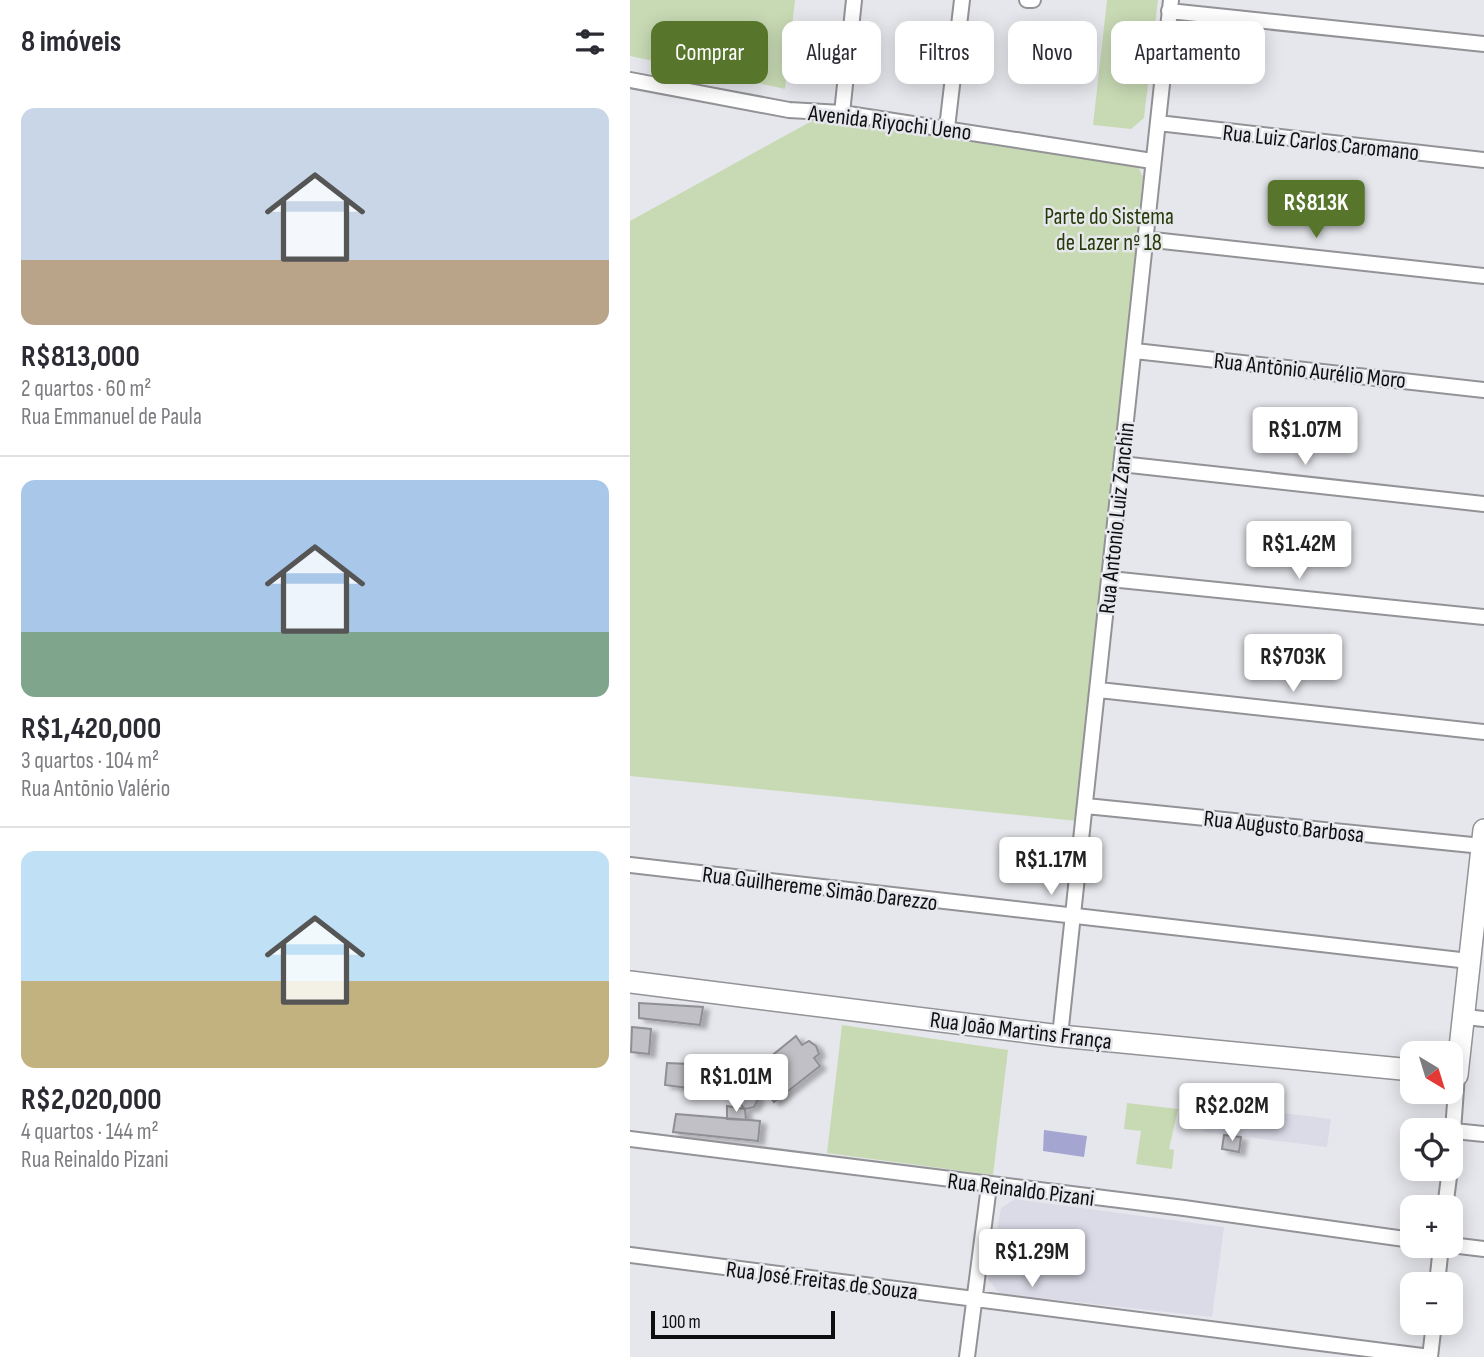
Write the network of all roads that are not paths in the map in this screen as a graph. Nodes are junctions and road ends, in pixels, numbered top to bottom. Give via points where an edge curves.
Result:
1 (855, 0) edge
2 (961, 0) edge
3 (1027, 0) edge
4 (1033, 0) edge
5 (1170, 6) edge
6 (1484, 44) edge
7 (630, 80) edge
8 (842, 113) junction
9 (1158, 123) junction
10 (947, 128) junction
11 (1484, 160) edge
12 (1152, 161) junction
13 (1144, 239) junction
14 (1484, 276) edge
15 (1135, 351) junction
16 (1484, 390) edge
17 (1121, 464) junction
18 (1484, 504) edge
19 (1110, 579) junction
20 (1484, 617) edge
21 (1098, 690) junction
22 (1484, 732) edge
23 (1086, 806) junction
24 (1483, 838) edge
25 (630, 865) edge
26 (1480, 904) edge
27 (1073, 918) junction
28 (1469, 961) junction
29 (630, 982) edge
30 (1475, 1018) edge
31 (1060, 1035) junction
32 (1463, 1050) edge
33 (1400, 1069) edge
34 (1463, 1132) edge
35 (1484, 1134) edge
36 (630, 1139) edge
37 (989, 1186) junction
38 (1400, 1238) edge
39 (1463, 1246) edge
40 (1484, 1249) edge
41 (630, 1255) edge
42 (975, 1299) junction
43 (1433, 1335) edge
44 (967, 1357) edge
45 (1430, 1357) edge

1 - 8 street
2 - 10 street
3 - 4 street
5 - 6 street
5 - 9 street, Rua Antonio Luiz Zanchin
7 - 8 street, Avenida Riyochi Ueno via 789,110
8 - 10 street, Avenida Riyochi Ueno
9 - 11 street, Rua Luiz Carlos Caromano
9 - 12 street, Rua Antonio Luiz Zanchin
10 - 12 street, Avenida Riyochi Ueno
12 - 13 street, Rua Antonio Luiz Zanchin
13 - 14 street
13 - 15 street, Rua Antonio Luiz Zanchin
15 - 16 street, Rua Antõnio Aurélio Moro
15 - 17 street, Rua Antonio Luiz Zanchin
17 - 18 street
17 - 19 street, Rua Antonio Luiz Zanchin
19 - 20 street
19 - 21 street, Rua Antonio Luiz Zanchin
21 - 22 street
21 - 23 street, Rua Antonio Luiz Zanchin
23 - 24 street, Rua Augusto Barbosa
23 - 27 street, Rua Antonio Luiz Zanchin
24 - 26 main road
25 - 27 street, Rua Guilhereme Simão Darezzo
26 - 28 main road
27 - 28 street, Rua Guilhereme Simão Darezzo
27 - 31 street, Rua Antonio Luiz Zanchin
28 - 30 main road
29 - 31 main road, Rua João Martins França
30 - 32 main road
31 - 33 main road, Rua João Martins França
34 - 35 street
36 - 37 street, Rua Reinaldo Pizani
37 - 38 street, Rua Reinaldo Pizani
37 - 42 street
39 - 40 street
41 - 42 street, Rua José Freitas de Souza
42 - 44 street
42 - 45 street, Rua José Freitas de Souza
43 - 45 street

